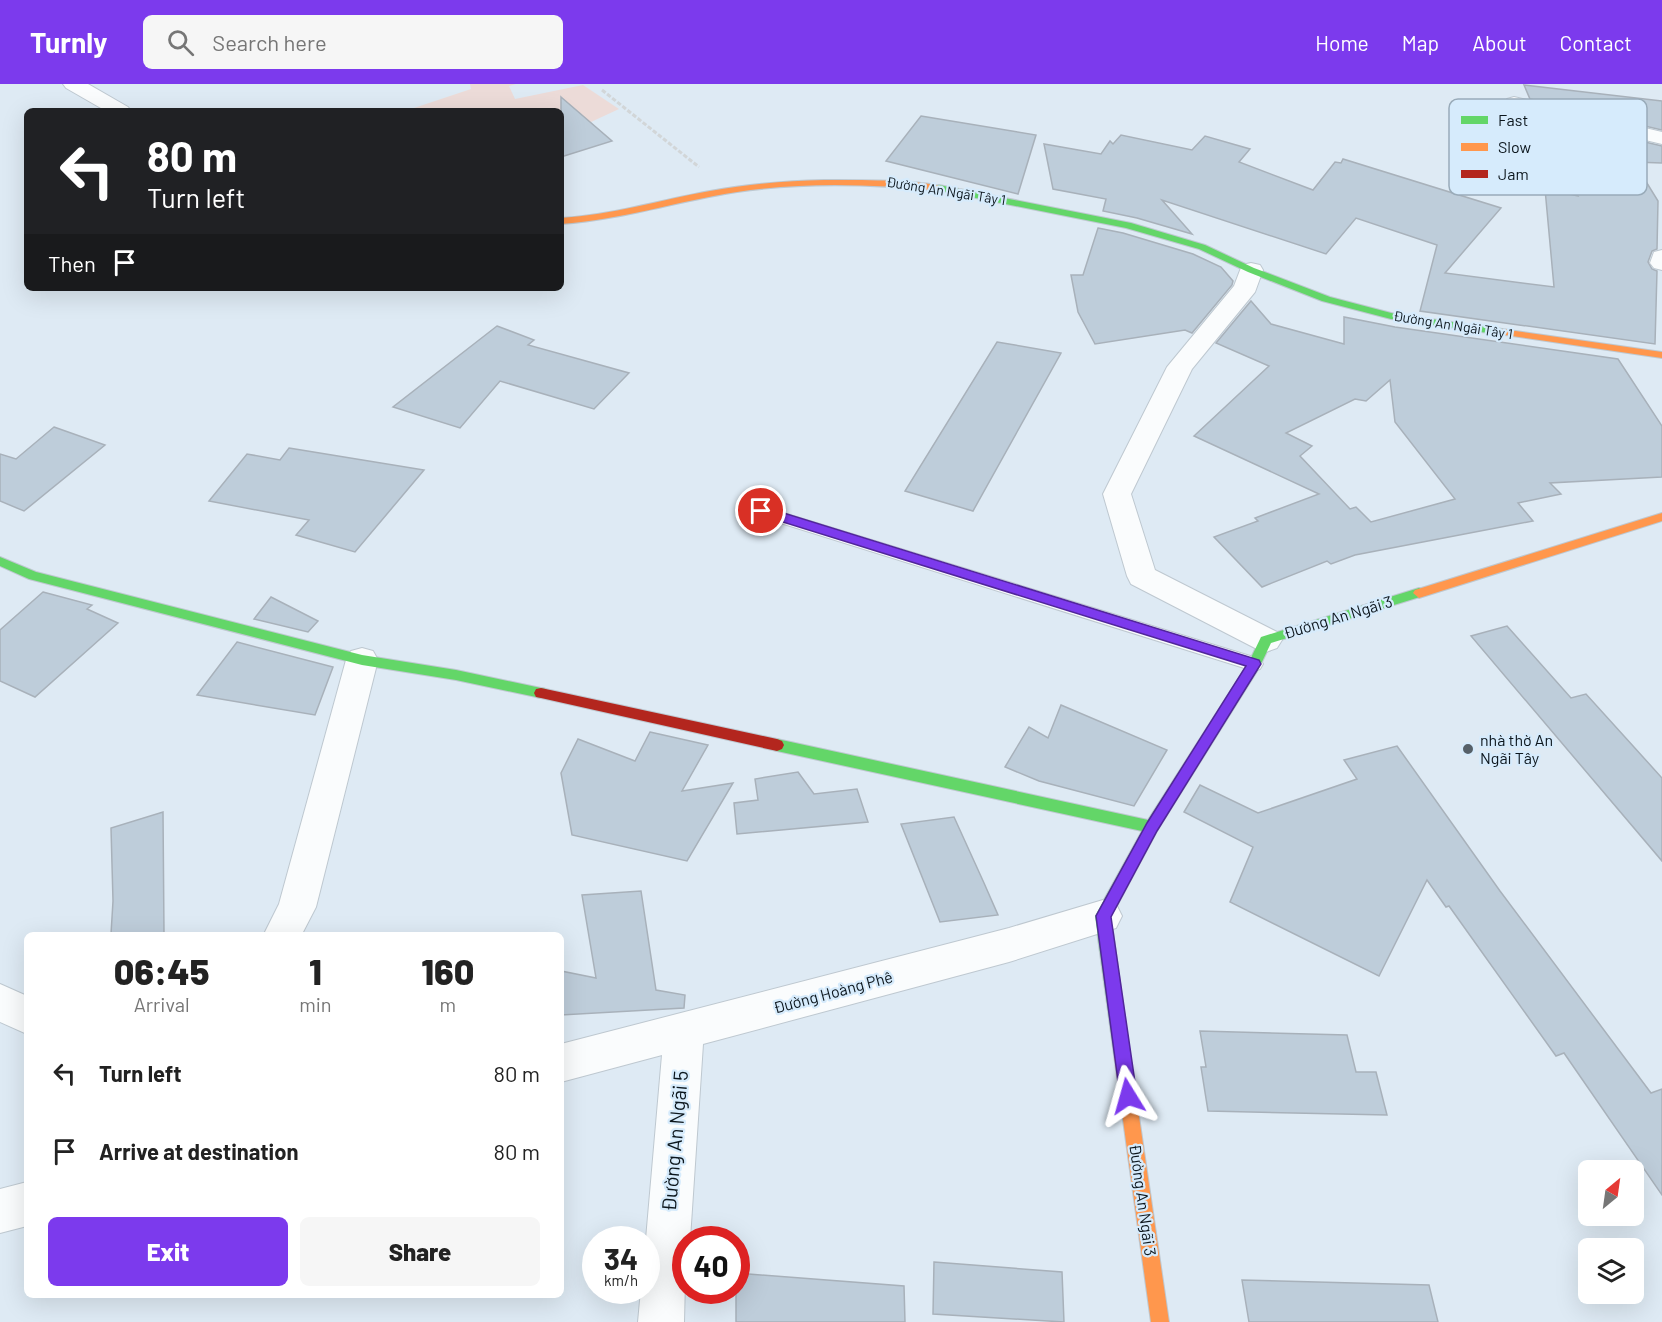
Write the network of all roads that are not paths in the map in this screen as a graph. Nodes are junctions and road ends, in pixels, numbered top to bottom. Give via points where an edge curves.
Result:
1 (74, 84) edge
2 (116, 108) edge
3 (1647, 134) edge
4 (1662, 138) edge
5 (564, 221) edge
6 (1662, 257) edge
7 (1662, 263) edge
8 (1251, 270) junction
9 (1662, 355) edge
10 (761, 511) dead end
11 (1662, 517) edge
12 (0, 561) edge
13 (1260, 652) junction
14 (362, 660) junction
15 (1152, 827) junction
16 (1103, 916) junction
17 (284, 932) edge
18 (0, 1002) edge
19 (24, 1014) edge
20 (684, 1031) junction
21 (564, 1062) edge
22 (24, 1205) edge
23 (0, 1211) edge
24 (661, 1322) edge
25 (1160, 1322) edge

1 - 2 street
3 - 4 street
5 - 8 street, Đường An Ngãi Tây 1 via 595,220 730,191 797,183 882,181 1128,225 1202,247
6 - 7 street
8 - 9 street, Đường An Ngãi Tây 1 via 1326,299 1395,317
8 - 13 street via 1246,287 1180,367 1117,494 1142,576
10 - 13 lane
11 - 13 street, Đường An Ngãi 3
12 - 14 street via 33,576
13 - 15 street
14 - 15 street via 561,696
14 - 17 street via 297,907
15 - 16 street
16 - 20 street, Đường Hoàng Phê via 1009,945
16 - 25 street, Đường An Ngãi 3
18 - 19 street
20 - 21 street, Đường Hoàng Phê
20 - 24 street, Đường An Ngãi 5
22 - 23 street

